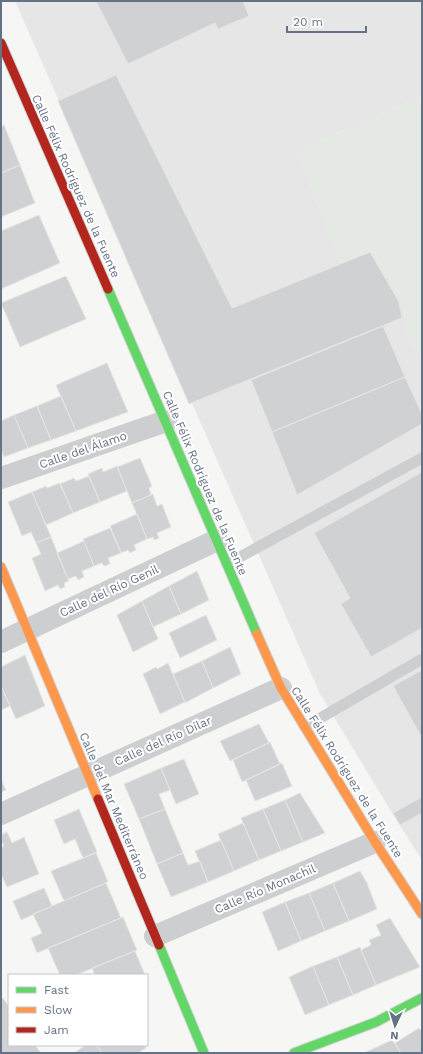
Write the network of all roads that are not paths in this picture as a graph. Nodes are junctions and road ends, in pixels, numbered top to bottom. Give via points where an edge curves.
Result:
1 (1, 43) edge
2 (166, 421) junction
3 (422, 458) edge
4 (1, 478) edge
5 (217, 540) junction
6 (228, 564) junction
7 (1, 567) edge
8 (27, 629) junction
9 (1, 642) edge
10 (422, 659) edge
11 (281, 688) junction
12 (305, 727) junction
13 (88, 775) junction
14 (1, 814) edge
15 (375, 842) junction
16 (422, 914) edge
17 (155, 936) junction
18 (422, 998) edge
19 (204, 1053) edge
20 (294, 1053) edge

1 - 2 street, Calle Félix Rodríguez de la Fuente
2 - 4 street, Calle del Álamo
2 - 5 street, Calle Félix Rodríguez de la Fuente
3 - 6 lane
5 - 6 street, Calle Félix Rodríguez de la Fuente
5 - 8 street, Calle del Río Genil
6 - 11 street, Calle Félix Rodríguez de la Fuente
7 - 8 street, Calle del Mar Mediterráneo
8 - 9 street, Calle del Río Genil
8 - 13 street, Calle del Mar Mediterráneo
10 - 12 lane
11 - 12 street, Calle Félix Rodríguez de la Fuente
11 - 13 street, Calle del Río Dílar
12 - 15 street, Calle Félix Rodríguez de la Fuente
13 - 14 street, Calle del Río Dílar
13 - 17 street, Calle del Mar Mediterráneo
15 - 16 street, Calle Félix Rodríguez de la Fuente
15 - 17 street, Calle Río Monachil
17 - 19 street, Calle del Mar Mediterráneo
18 - 20 street via 376,1022

